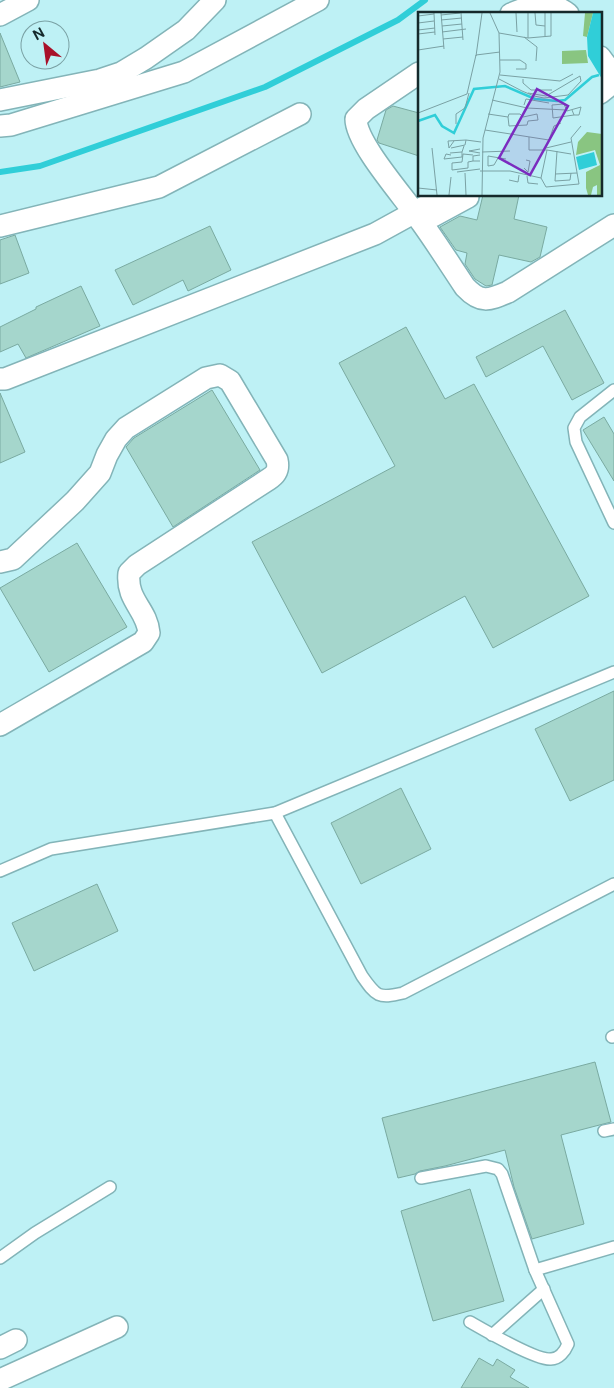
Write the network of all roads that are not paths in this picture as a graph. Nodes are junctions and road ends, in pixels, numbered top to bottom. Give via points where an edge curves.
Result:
1 (28, 0) edge
2 (215, 0) edge
3 (318, 0) edge
4 (515, 12) edge
5 (566, 12) edge
6 (0, 14) edge
7 (602, 60) edge
8 (418, 74) edge
9 (614, 76) edge
10 (614, 82) edge
11 (602, 91) edge
12 (614, 99) edge
13 (0, 100) edge
14 (602, 108) edge
15 (300, 114) dead end
16 (0, 126) edge
17 (445, 196) edge
18 (472, 196) edge
19 (418, 217) junction
20 (614, 225) edge
21 (0, 226) edge
22 (0, 379) edge
23 (614, 390) edge
24 (614, 523) edge
25 (0, 562) edge
26 (614, 672) edge
27 (0, 725) edge
28 (275, 814) junction
29 (0, 871) edge
30 (614, 884) edge
31 (421, 1178) dead end
32 (110, 1188) dead end
33 (614, 1247) edge
34 (0, 1258) edge
35 (535, 1270) junction
36 (544, 1289) junction
37 (470, 1322) dead end
38 (117, 1327) dead end
39 (492, 1335) junction
40 (0, 1380) edge

1 - 6 street
2 - 13 street via 186,30 121,73
3 - 16 street via 184,72
4 - 5 street via 547,0 553,0
7 - 9 street
8 - 19 street via 366,109 356,119 356,125 363,142
10 - 11 street
12 - 14 street
15 - 21 street via 159,187
17 - 19 street
18 - 19 street
19 - 20 street via 465,288 482,299 508,292
19 - 22 street
23 - 24 lane via 580,417 574,428 576,442
25 - 27 street via 13,559 76,501 100,474 116,439 126,428 206,378 220,376 230,381 277,460 276,474 269,480 129,573 127,584 130,594 148,625 149,633 143,642
26 - 28 lane
28 - 29 lane via 50,849
28 - 30 lane via 362,976 374,993 387,997 403,992
31 - 35 lane via 486,1166 498,1169
32 - 34 lane
33 - 35 lane
35 - 36 lane
36 - 39 lane
36 - 39 lane via 568,1344 562,1354 554,1359 543,1358
37 - 39 lane
38 - 40 street

